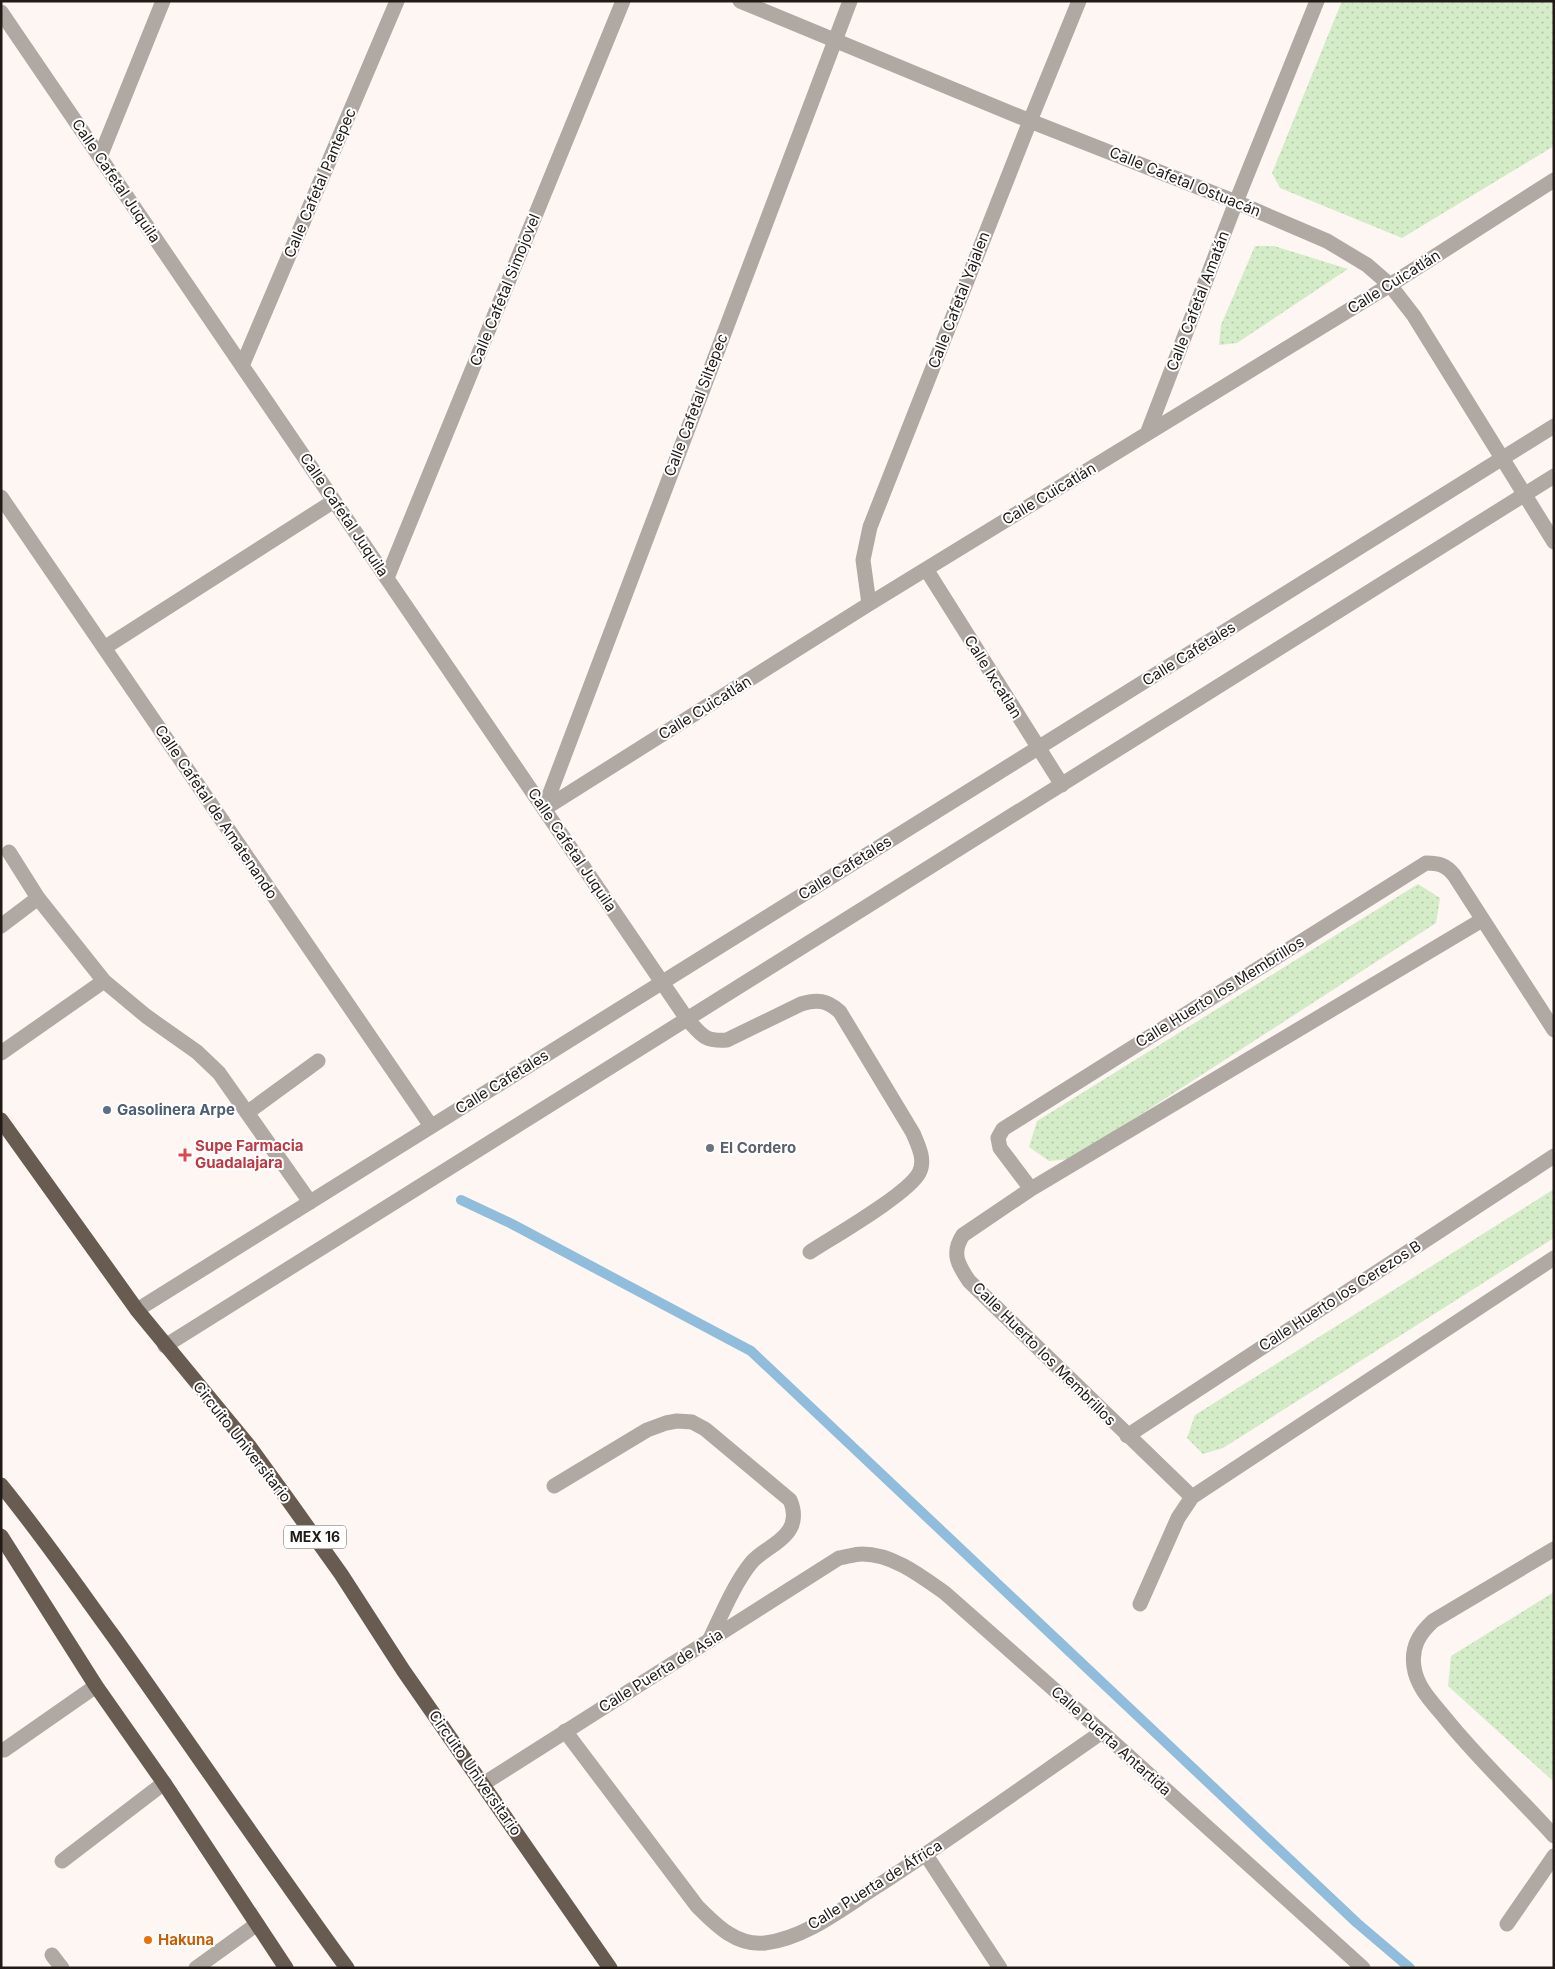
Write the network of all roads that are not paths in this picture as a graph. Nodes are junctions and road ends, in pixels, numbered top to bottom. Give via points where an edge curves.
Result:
1 (163, 1) edge
2 (397, 1) edge
3 (623, 1) edge
4 (740, 1) edge
5 (850, 1) edge
6 (1079, 1) edge
7 (1317, 1) edge
8 (1, 12) edge
9 (834, 41) junction
10 (1030, 121) junction
11 (100, 157) junction
12 (1554, 180) edge
13 (1236, 202) junction
14 (1390, 285) junction
15 (242, 366) junction
16 (1554, 426) edge
17 (1147, 434) junction
18 (1501, 459) junction
19 (1554, 476) edge
20 (1524, 495) junction
21 (1, 498) edge
22 (334, 501) junction
23 (1554, 542) edge
24 (926, 569) junction
25 (387, 578) junction
26 (869, 604) junction
27 (104, 648) junction
28 (1038, 748) junction
29 (1062, 785) junction
30 (544, 809) junction
31 (9, 852) dead end
32 (38, 898) junction
33 (1482, 920) junction
34 (1, 926) edge
35 (104, 981) junction
36 (662, 982) junction
37 (687, 1019) junction
38 (1554, 1030) edge
39 (1, 1053) edge
40 (318, 1060) dead end
41 (248, 1112) junction
42 (1, 1120) edge
43 (431, 1126) junction
44 (1554, 1156) edge
45 (1031, 1190) junction
46 (310, 1202) junction
47 (810, 1252) dead end
48 (1554, 1258) edge
49 (137, 1310) junction
50 (166, 1346) junction
51 (1127, 1436) junction
52 (1, 1485) edge
53 (554, 1486) dead end
54 (1192, 1497) junction
55 (1, 1536) edge
56 (1554, 1549) edge
57 (839, 1558) joint
58 (1140, 1604) dead end
59 (709, 1641) junction
60 (96, 1686) junction
61 (565, 1731) junction
62 (1102, 1732) junction
63 (4, 1750) dead end
64 (164, 1783) junction
65 (483, 1784) junction
66 (1554, 1836) edge
67 (926, 1855) junction
68 (1554, 1856) edge
69 (62, 1861) dead end
70 (257, 1924) junction
71 (1507, 1924) dead end
72 (52, 1954) dead end
73 (62, 1968) edge
74 (196, 1968) edge
75 (286, 1968) edge
76 (348, 1968) edge
77 (610, 1968) edge
78 (1000, 1968) edge
79 (1363, 1968) edge

1 - 11 street
2 - 15 street, Calle Cafetal Pantepec
3 - 25 street, Calle Cafetal Simojovel
4 - 9 street, Calle Cafetal Ostuacán
5 - 9 street, Calle Cafetal Siltepec
6 - 10 street, Calle Cafetal Yajalen
7 - 13 street, Calle Cafetal Amatán
8 - 11 street, Calle Cafetal Juquila
9 - 10 street, Calle Cafetal Ostuacán
9 - 30 street, Calle Cafetal Siltepec
10 - 13 street, Calle Cafetal Ostuacán
10 - 26 street, Calle Cafetal Yajalen via 870,527 863,560
11 - 15 street, Calle Cafetal Juquila
12 - 14 street, Calle Cuicatlán
13 - 14 street, Calle Cafetal Ostuacán via 1327,240 1368,266
13 - 17 street, Calle Cafetal Amatán
14 - 17 street, Calle Cuicatlán
14 - 18 street, Calle Cafetal Ostuacán via 1414,316
15 - 22 street, Calle Cafetal Juquila
16 - 18 street, Calle Cafetales
17 - 24 street, Calle Cuicatlán
18 - 20 street, Calle Cafetal Ostuacán
18 - 28 street, Calle Cafetales
19 - 20 street
20 - 23 street, Calle Cafetal Ostuacán
20 - 29 street
21 - 27 street, Calle Cafetal de Amatenando
22 - 25 street, Calle Cafetal Juquila
22 - 27 street
24 - 26 street, Calle Cuicatlán
24 - 28 street, Calle Ixcatlan
25 - 30 street, Calle Cafetal Juquila
26 - 30 street, Calle Cuicatlán
27 - 43 street, Calle Cafetal de Amatenando
28 - 29 street, Calle Ixcatlan
28 - 36 street, Calle Cafetales
29 - 37 street
30 - 36 street, Calle Cafetal Juquila
31 - 32 street
32 - 34 street
32 - 35 street
33 - 38 street, Calle Huerto los Membrillos
33 - 45 street, Calle Huerto los Membrillos
33 - 45 street, Calle Huerto los Membrillos via 1447,867 1426,863 1416,868 1003,1129 998,1138 1000,1148
35 - 39 street
35 - 41 street via 197,1052 220,1073
36 - 37 street, Calle Cafetal Juquila
36 - 43 street, Calle Cafetales
37 - 47 street, Calle Cafetal Juquila via 704,1037 727,1040 801,1004 822,1001 832,1005 840,1012 913,1133 922,1162 914,1180 897,1195
37 - 50 street
40 - 41 street
41 - 46 street
42 - 49 highway, Circuito Universitario / MEX 16
43 - 46 street, Calle Cafetales
44 - 51 street, Calle Huerto los Cerezos B
45 - 51 street, Calle Huerto los Membrillos via 963,1235 957,1244 960,1269
46 - 49 street, Calle Cafetales
48 - 54 street
49 - 50 highway, Circuito Universitario / MEX 16
50 - 65 highway, Circuito Universitario / MEX 16 via 249,1446 291,1504
51 - 54 street, Calle Huerto los Membrillos
52 - 76 highway via 26,1515
53 - 59 street via 647,1430 677,1421 692,1422 706,1430 790,1500 794,1508 787,1534 752,1561
54 - 58 street via 1178,1518
55 - 60 highway
56 - 66 street via 1433,1621 1415,1642 1414,1668 1423,1691 1472,1751
57 - 59 street, Calle Puerta de Asia
57 - 62 street, Calle Puerta Antartida via 862,1554 881,1556 922,1576 945,1592
59 - 61 street, Calle Puerta de Asia
60 - 63 street
60 - 64 highway
61 - 65 street, Calle Puerta de Asia
61 - 67 street, Calle Puerta de África via 697,1906 720,1928 742,1941 764,1943 817,1924
62 - 67 street, Calle Puerta de África
62 - 79 street, Calle Puerta Antartida
64 - 69 street
64 - 70 highway
65 - 77 highway, Circuito Universitario / MEX 16
67 - 78 street
68 - 71 street
70 - 74 street
70 - 75 highway
72 - 73 street

